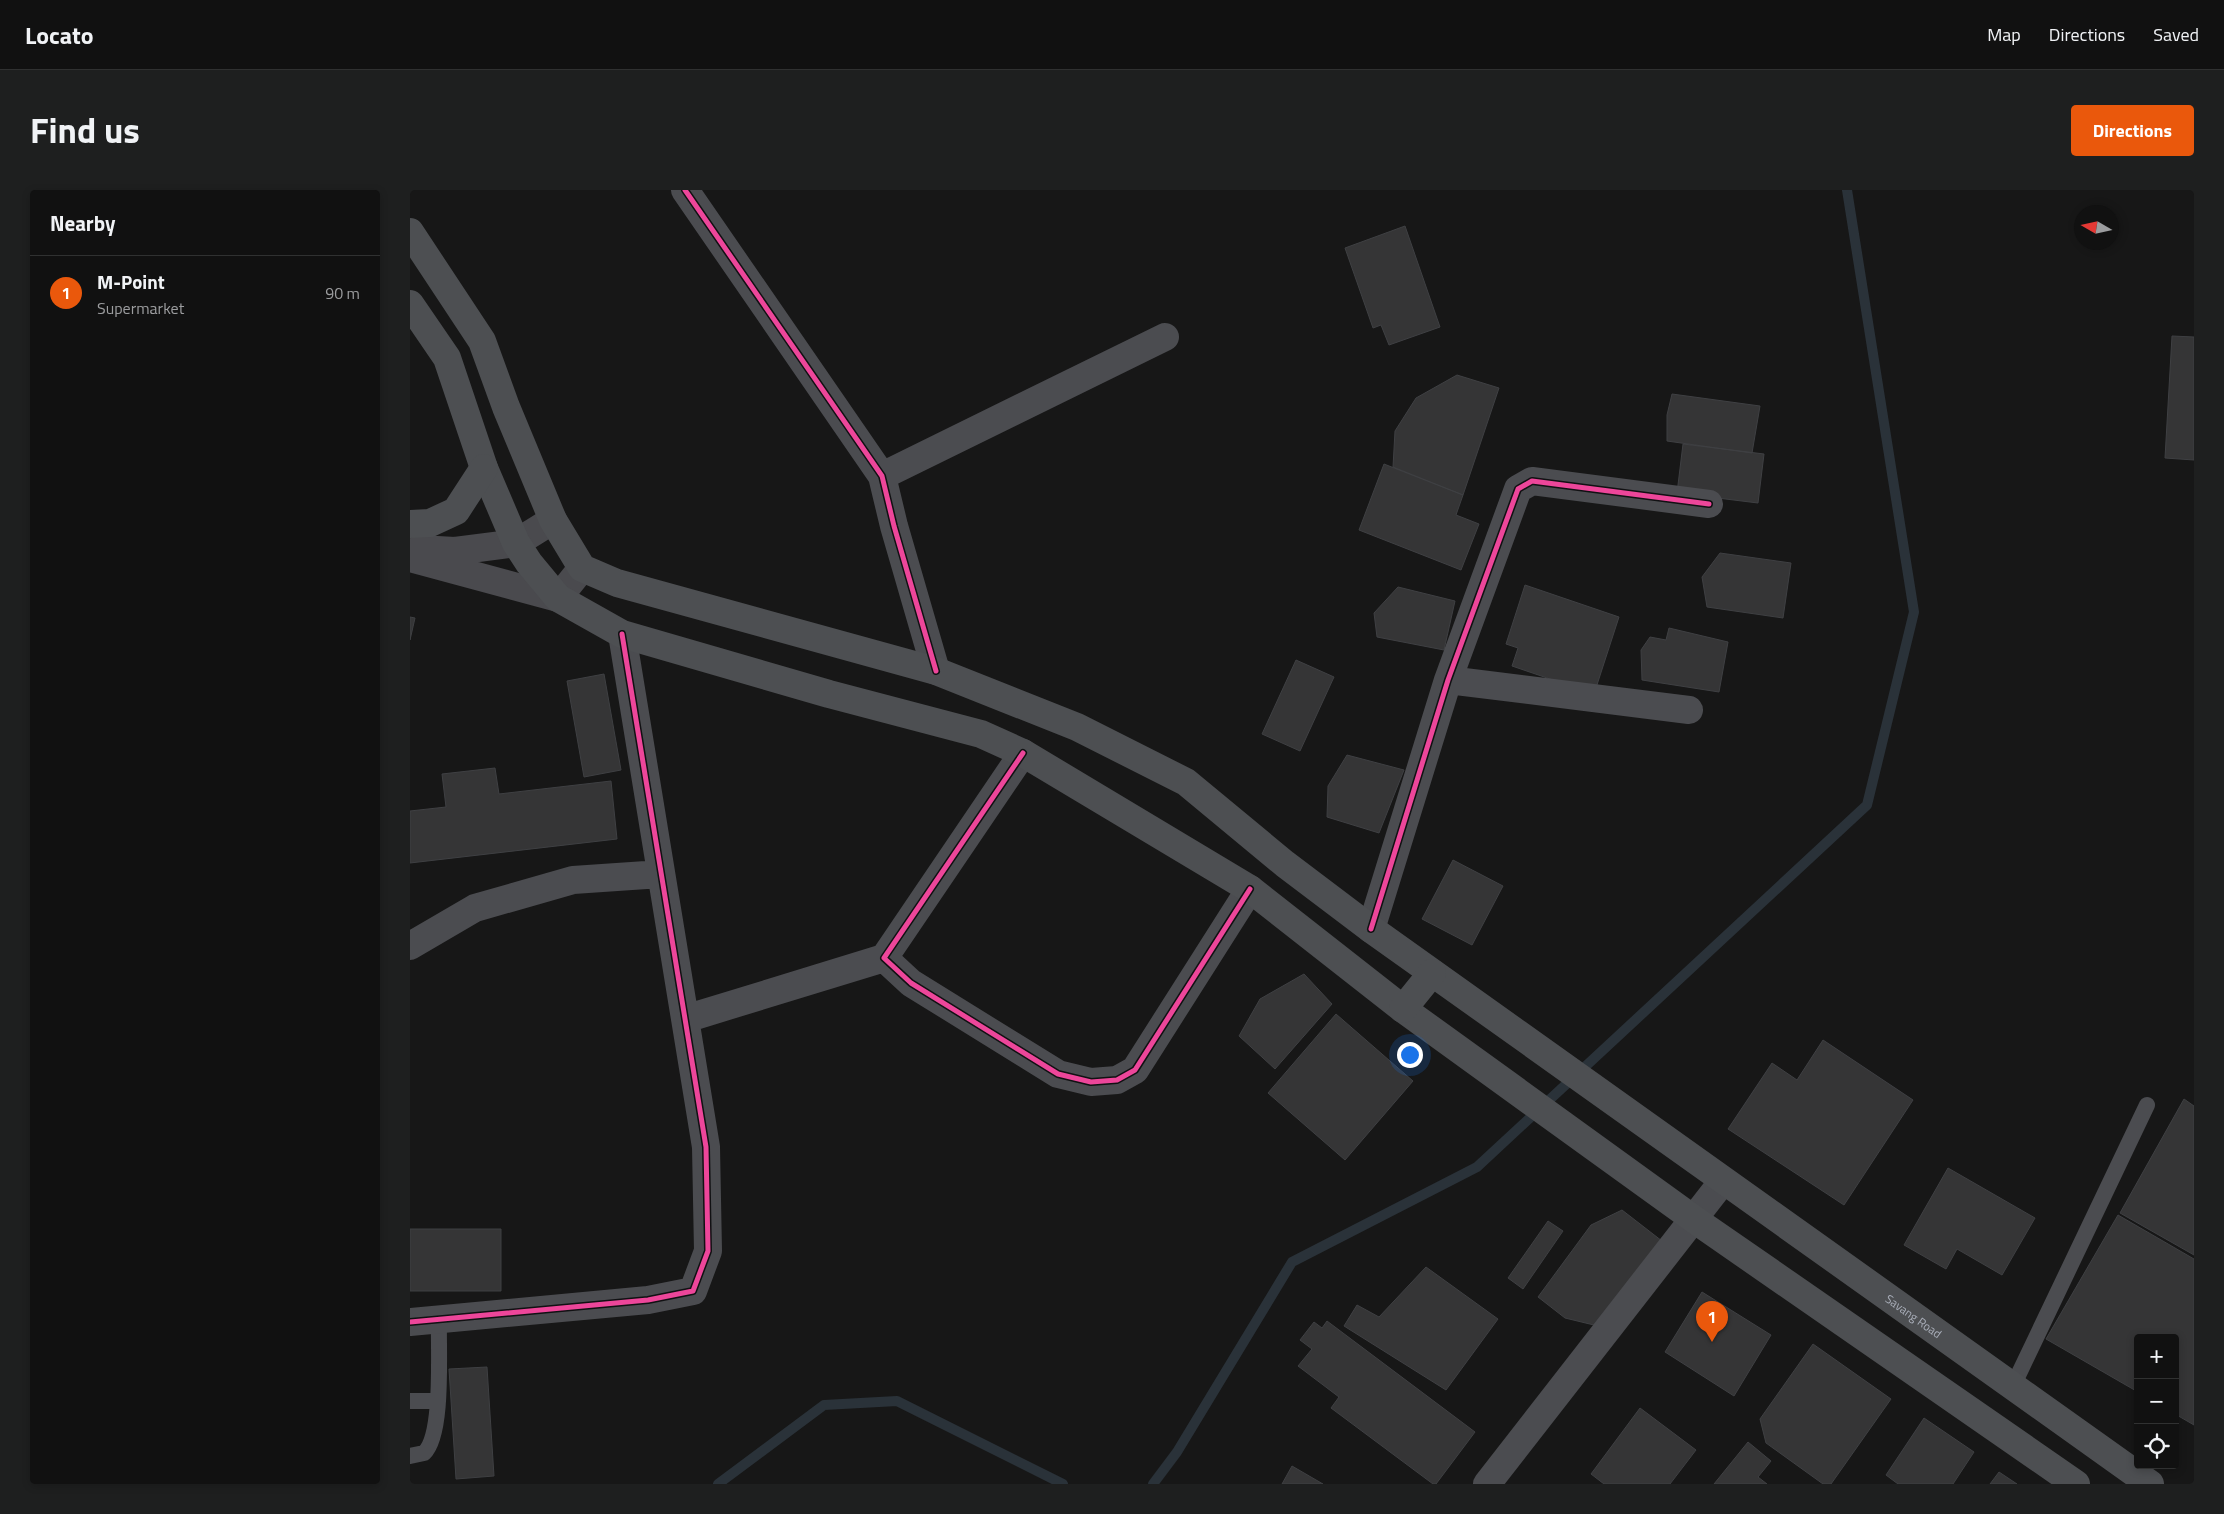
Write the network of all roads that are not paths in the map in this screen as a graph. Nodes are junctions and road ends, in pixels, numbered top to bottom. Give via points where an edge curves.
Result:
1 (685, 190) edge
2 (410, 232) edge
3 (413, 312) edge
4 (1166, 337) dead end
5 (484, 468) junction
6 (882, 476) junction
7 (1710, 504) dead end
8 (553, 520) junction
9 (410, 524) edge
10 (516, 542) junction
11 (410, 548) edge
12 (410, 558) edge
13 (582, 568) junction
14 (558, 598) junction
15 (622, 634) junction
16 (936, 671) junction
17 (1448, 680) junction
18 (1689, 710) dead end
19 (1023, 753) junction
20 (661, 874) junction
21 (1250, 889) junction
22 (1371, 929) junction
23 (410, 946) edge
24 (884, 958) junction
25 (1432, 973) junction
26 (1403, 1009) junction
27 (685, 1019) junction
28 (2147, 1105) dead end
29 (1722, 1181) junction
30 (1694, 1220) junction
31 (438, 1319) junction
32 (410, 1322) edge
33 (2013, 1386) junction
34 (410, 1401) edge
35 (438, 1401) junction
36 (410, 1456) edge
37 (1486, 1484) edge
38 (2076, 1484) edge
39 (2150, 1484) edge

1 - 6 street
2 - 8 main road via 482,341
3 - 5 main road via 447,358
4 - 6 street
5 - 9 main road via 456,512 430,522
5 - 10 main road
6 - 16 street
7 - 17 street via 1532,481 1518,489
8 - 10 street
8 - 13 main road
10 - 11 street via 455,551
10 - 14 main road via 529,564
12 - 14 street
13 - 14 street
13 - 16 main road, Savang Road via 617,583
14 - 15 main road
15 - 19 main road via 981,734
15 - 20 street
16 - 22 main road, Savang Road via 1077,727 1186,782 1285,864
17 - 18 street
17 - 22 street
19 - 21 main road
19 - 24 street
20 - 23 street via 573,880 484,905
20 - 27 street
21 - 24 street via 1135,1070 1117,1080 1091,1082 1058,1074 911,983
21 - 26 main road
22 - 25 main road, Savang Road
24 - 27 street
25 - 26 main road
25 - 29 main road, Savang Road
26 - 30 main road
27 - 31 street via 706,1147 708,1251 693,1291 648,1300
28 - 33 lane
29 - 30 street
29 - 33 main road, Savang Road
30 - 37 street
30 - 38 main road
31 - 32 street
31 - 35 lane
33 - 39 main road, Savang Road
34 - 35 lane
35 - 36 lane via 434,1440 430,1448

